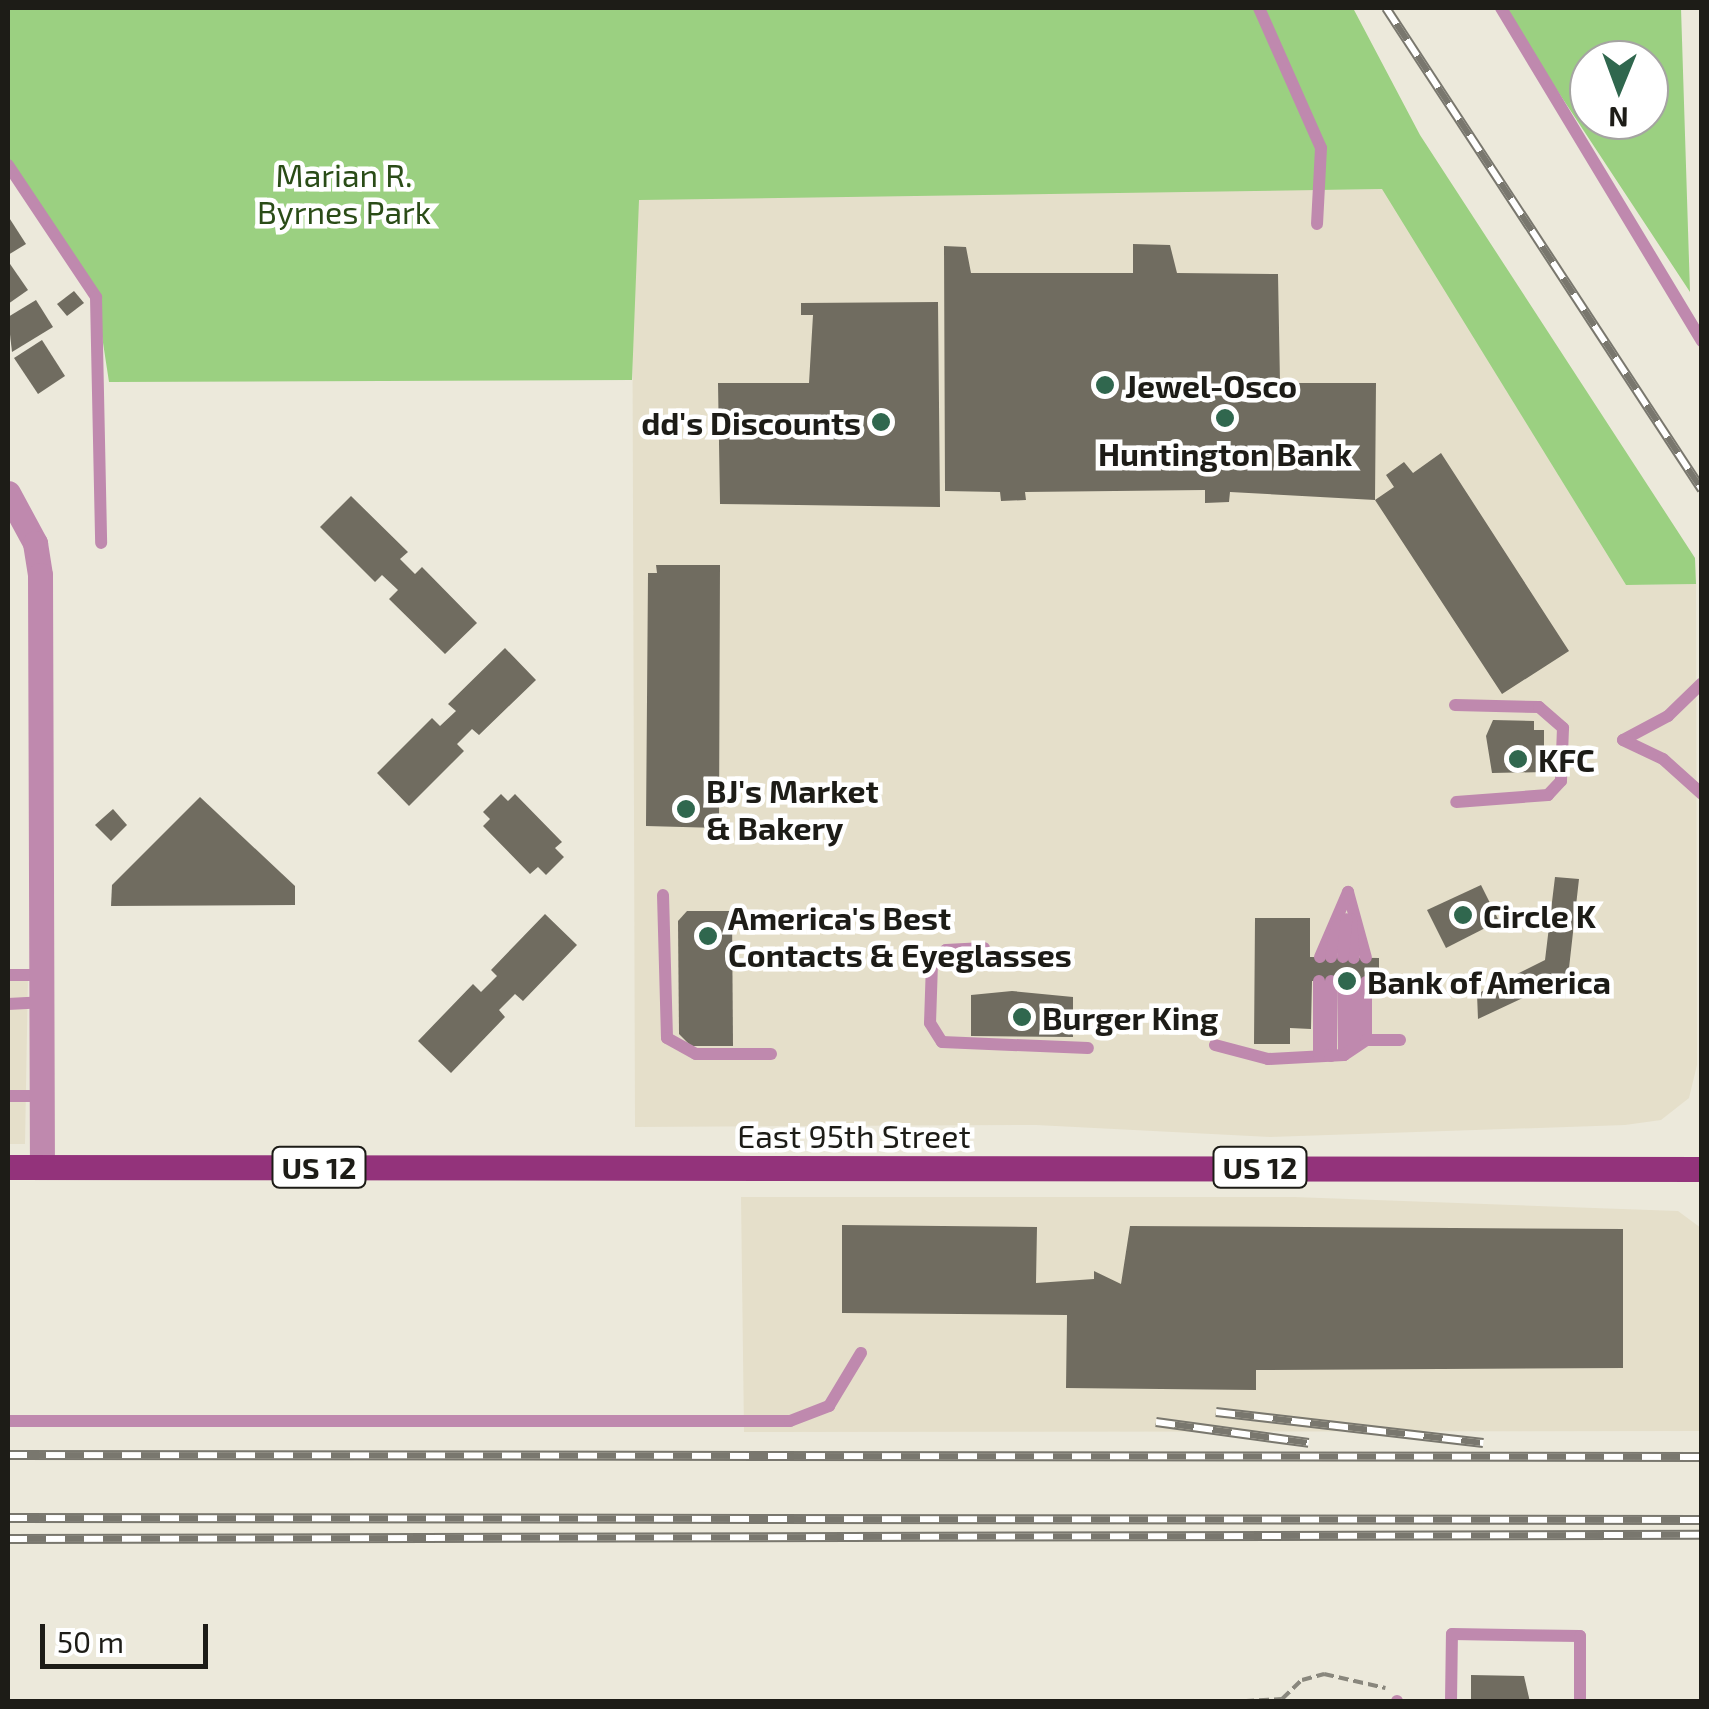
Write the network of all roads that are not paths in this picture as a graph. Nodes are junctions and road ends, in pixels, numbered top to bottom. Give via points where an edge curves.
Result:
1 (1259, 8) edge
2 (1500, 8) edge
3 (8, 165) edge
4 (1317, 224) dead end
5 (1702, 340) edge
6 (8, 493) edge
7 (101, 543) dead end
8 (1702, 683) edge
9 (1455, 705) dead end
10 (1702, 794) edge
11 (1456, 802) dead end
12 (1348, 892) joint
13 (663, 895) dead end
14 (984, 948) dead end
15 (8, 975) edge
16 (41, 975) junction
17 (1343, 981) junction
18 (41, 1002) junction
19 (8, 1004) edge
20 (1400, 1040) dead end
21 (1215, 1045) dead end
22 (1088, 1048) dead end
23 (1343, 1051) junction
24 (771, 1054) dead end
25 (8, 1096) edge
26 (42, 1096) junction
27 (8, 1167) edge
28 (42, 1167) junction
29 (1702, 1169) edge
30 (860, 1353) dead end
31 (8, 1421) edge
32 (1451, 1702) edge
33 (1580, 1702) edge

1 - 4 lane via 1320,148
2 - 5 lane
3 - 7 lane via 96,298
6 - 16 street via 35,543 40,576
8 - 10 lane via 1668,716 1624,740 1663,759
9 - 11 lane via 1539,707 1563,728 1561,781 1548,795
12 - 12 lane via 1343,957
13 - 24 lane via 667,1038 696,1054
14 - 22 lane via 946,950 932,963 930,1023 942,1042
15 - 16 lane
16 - 18 street
17 - 23 lane
17 - 23 lane
17 - 23 lane
18 - 19 lane
18 - 26 street
20 - 23 lane
21 - 23 lane via 1247,1058
25 - 26 lane
26 - 28 street
27 - 28 main road, East 95th Street / US 12
28 - 29 main road, East 95th Street / US 12
30 - 31 lane via 829,1406 790,1421
32 - 33 lane via 1452,1634 1580,1636

